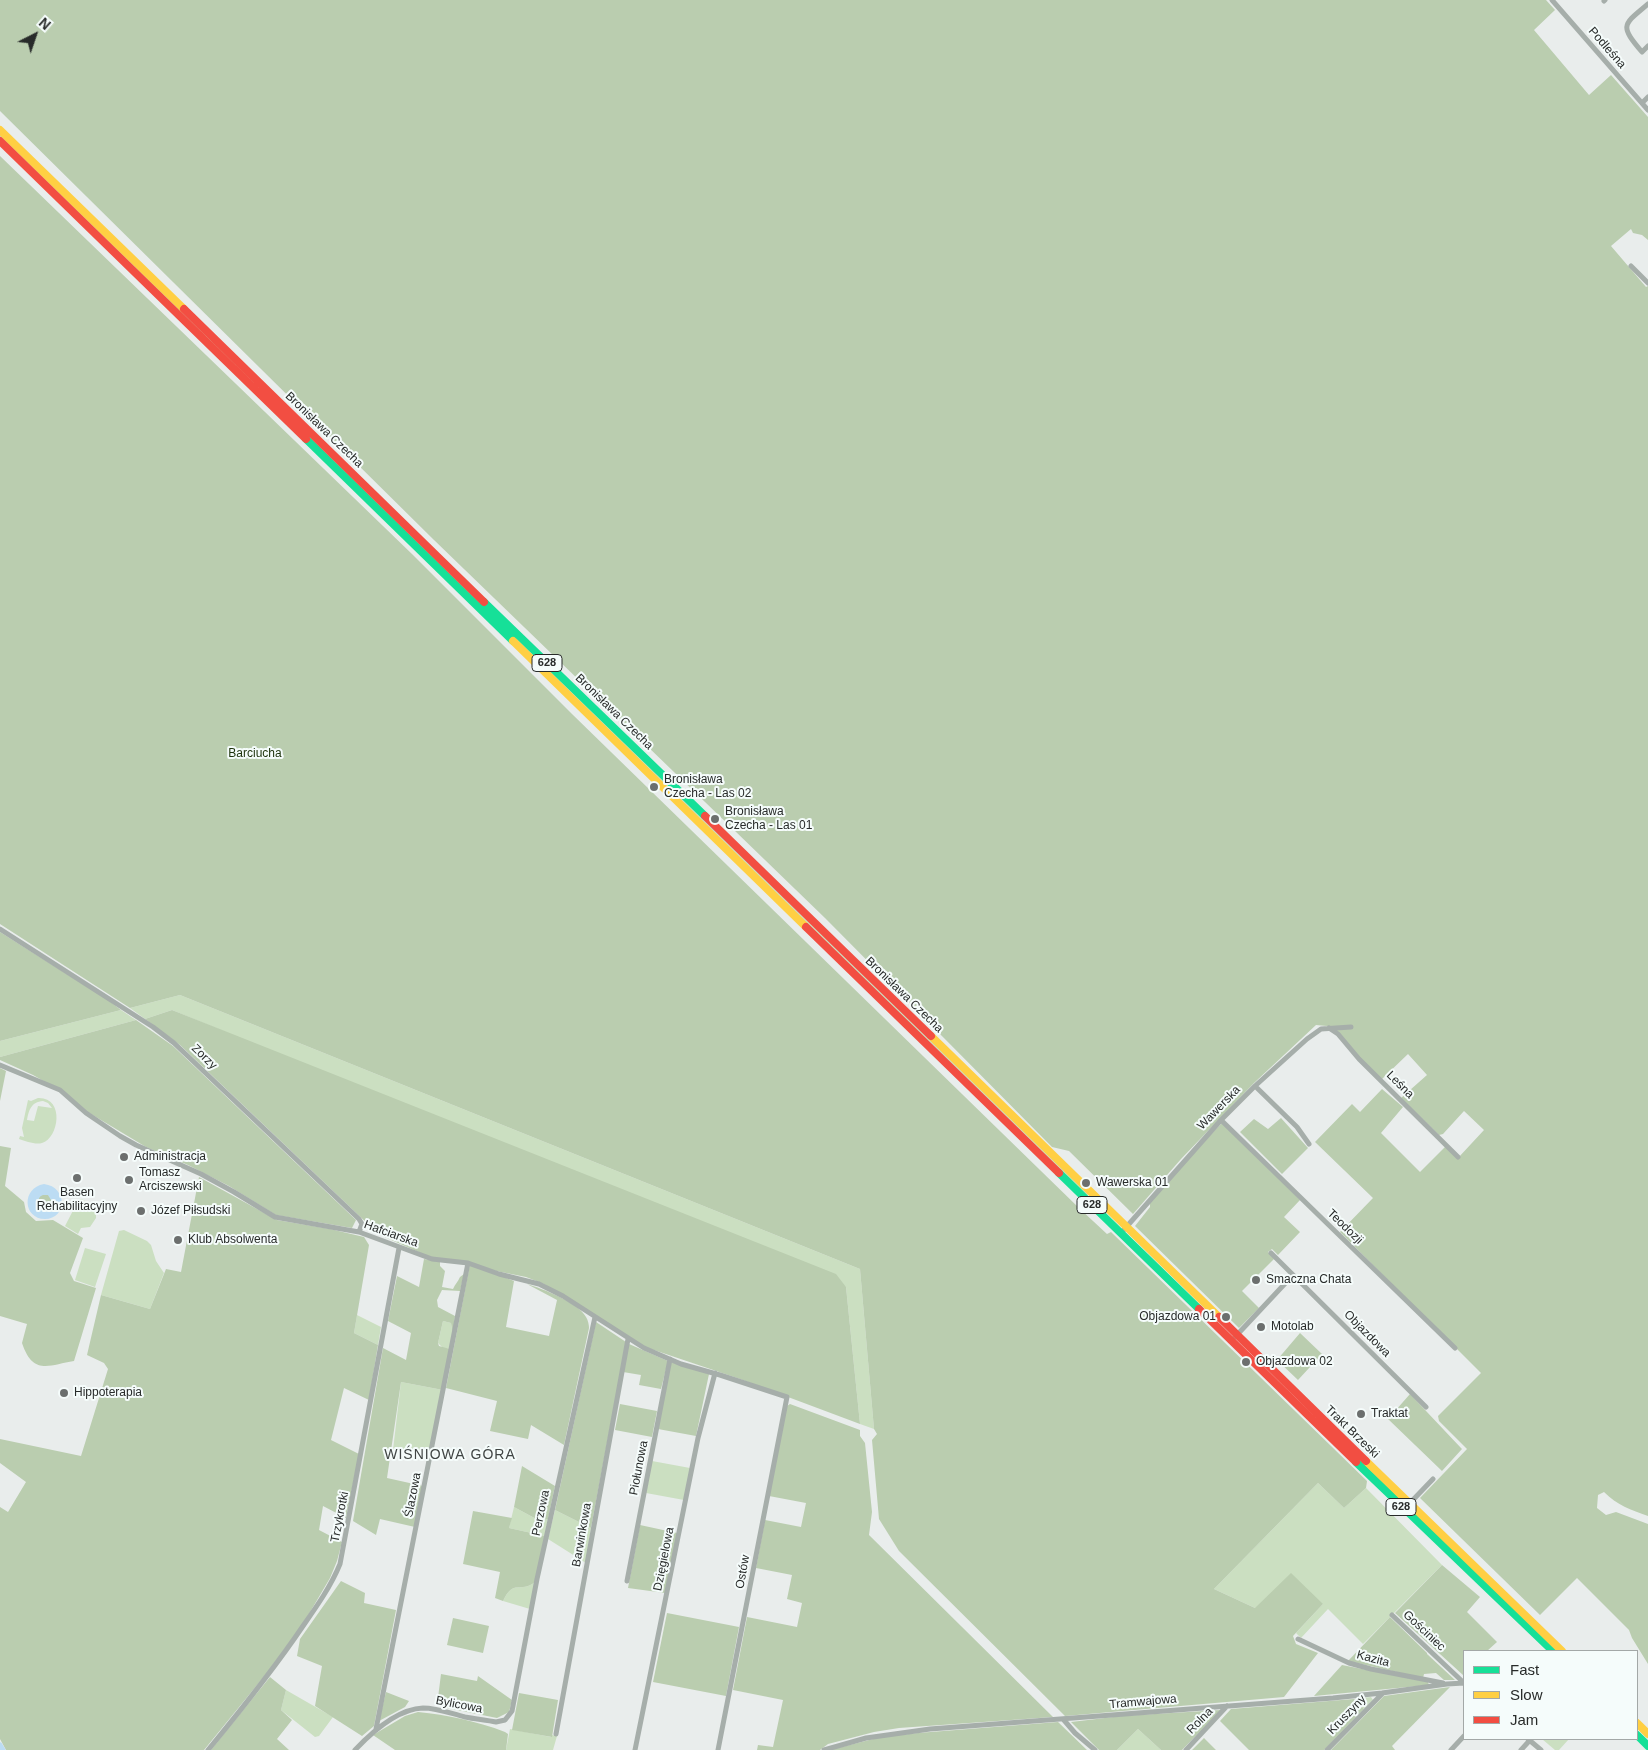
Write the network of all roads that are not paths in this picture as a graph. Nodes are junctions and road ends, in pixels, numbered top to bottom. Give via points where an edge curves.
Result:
1 (1552, 0) edge
2 (1648, 4) edge
3 (1648, 46) edge
4 (1648, 97) edge
5 (1642, 103) junction
6 (1648, 110) edge
7 (0, 130) edge
8 (0, 141) edge
9 (1631, 266) dead end
10 (1648, 283) edge
11 (0, 929) edge
12 (1351, 1027) dead end
13 (1329, 1028) junction
14 (0, 1065) edge
15 (1255, 1086) junction
16 (1221, 1120) junction
17 (1309, 1144) dead end
18 (1458, 1157) dead end
19 (1123, 1230) junction
20 (359, 1232) junction
21 (399, 1248) junction
22 (1271, 1253) dead end
23 (468, 1264) junction
24 (1294, 1275) junction
25 (595, 1317) junction
26 (1234, 1338) junction
27 (628, 1339) junction
28 (1455, 1348) dead end
29 (670, 1359) junction
30 (715, 1373) junction
31 (788, 1398) joint
32 (1426, 1407) dead end
33 (1433, 1479) dead end
34 (1409, 1504) junction
35 (626, 1581) dead end
36 (1392, 1615) dead end
37 (1298, 1639) dead end
38 (1552, 1650) edge
39 (1561, 1650) edge
40 (1463, 1682) edge
41 (1463, 1683) edge
42 (1447, 1684) junction
43 (1382, 1694) junction
44 (1228, 1706) junction
45 (511, 1714) joint
46 (1063, 1719) junction
47 (1638, 1724) edge
48 (376, 1730) junction
49 (556, 1734) dead end
50 (1648, 1734) edge
51 (1638, 1736) edge
52 (1463, 1737) edge
53 (1529, 1740) edge
54 (1531, 1740) edge
55 (1648, 1746) edge
56 (208, 1750) edge
57 (355, 1750) edge
58 (635, 1750) edge
59 (718, 1750) edge
60 (824, 1750) edge
61 (1095, 1750) edge
62 (1186, 1750) edge
63 (1327, 1750) edge
64 (1450, 1750) edge
65 (1521, 1750) edge
66 (1541, 1750) edge

1 - 5 street, Podleśna
2 - 3 street via 1629,20 1627,29 1628,36 1642,52
4 - 5 street
5 - 6 street, Podleśna
7 - 19 main road, Bronisława Czecha / 628
8 - 19 main road, Bronisława Czecha / 628
9 - 10 street
11 - 20 street, Zorzy via 153,1027 186,1052 359,1219 362,1224
12 - 13 street, Wawerska
13 - 15 street, Wawerska via 1315,1033
13 - 18 street, Leśna
14 - 20 street, Hafciarska via 60,1090 120,1136 209,1178 275,1217
15 - 16 street, Wawerska
15 - 17 street
16 - 19 street, Wawerska
16 - 28 street, Teodozji
19 - 26 main road, Trakt Brzeski / 628
20 - 21 street, Hafciarska
21 - 23 street, Hafciarska via 432,1259
21 - 56 street, Trzykrotki via 340,1564 333,1581 292,1644
22 - 24 street, Objazdowa
23 - 25 street, Hafciarska via 539,1284
23 - 48 street, Ślazowa
24 - 26 street
24 - 32 street, Objazdowa
25 - 27 street, Hafciarska
25 - 45 street, Perzowa
26 - 34 main road, Trakt Brzeski / 628
26 - 38 main road, Trakt Brzeski / 628 via 1432,1537
27 - 29 street, Hafciarska
27 - 49 street, Barwinkowa
29 - 30 street, Hafciarska
29 - 35 street, Piołunowa
30 - 31 street, Hafciarska
30 - 58 street, Dzięgielowa via 698,1438
31 - 59 street, Ostów
33 - 34 street
34 - 39 main road, Trakt Brzeski / 628
36 - 40 street, Gościniec
37 - 42 street, Kazita via 1349,1663
41 - 42 street, Tramwajowa
42 - 43 street, Tramwajowa
43 - 44 street, Tramwajowa
43 - 63 street, Kruszyny
44 - 46 street, Tramwajowa
44 - 62 street, Rolna
45 - 48 street, Bylicowa via 496,1722 418,1709 396,1717
46 - 60 street, Tramwajowa via 881,1735
46 - 61 street
47 - 50 main road
48 - 57 street, Bylicowa
51 - 55 main road
52 - 64 street
53 - 65 street
54 - 66 street

